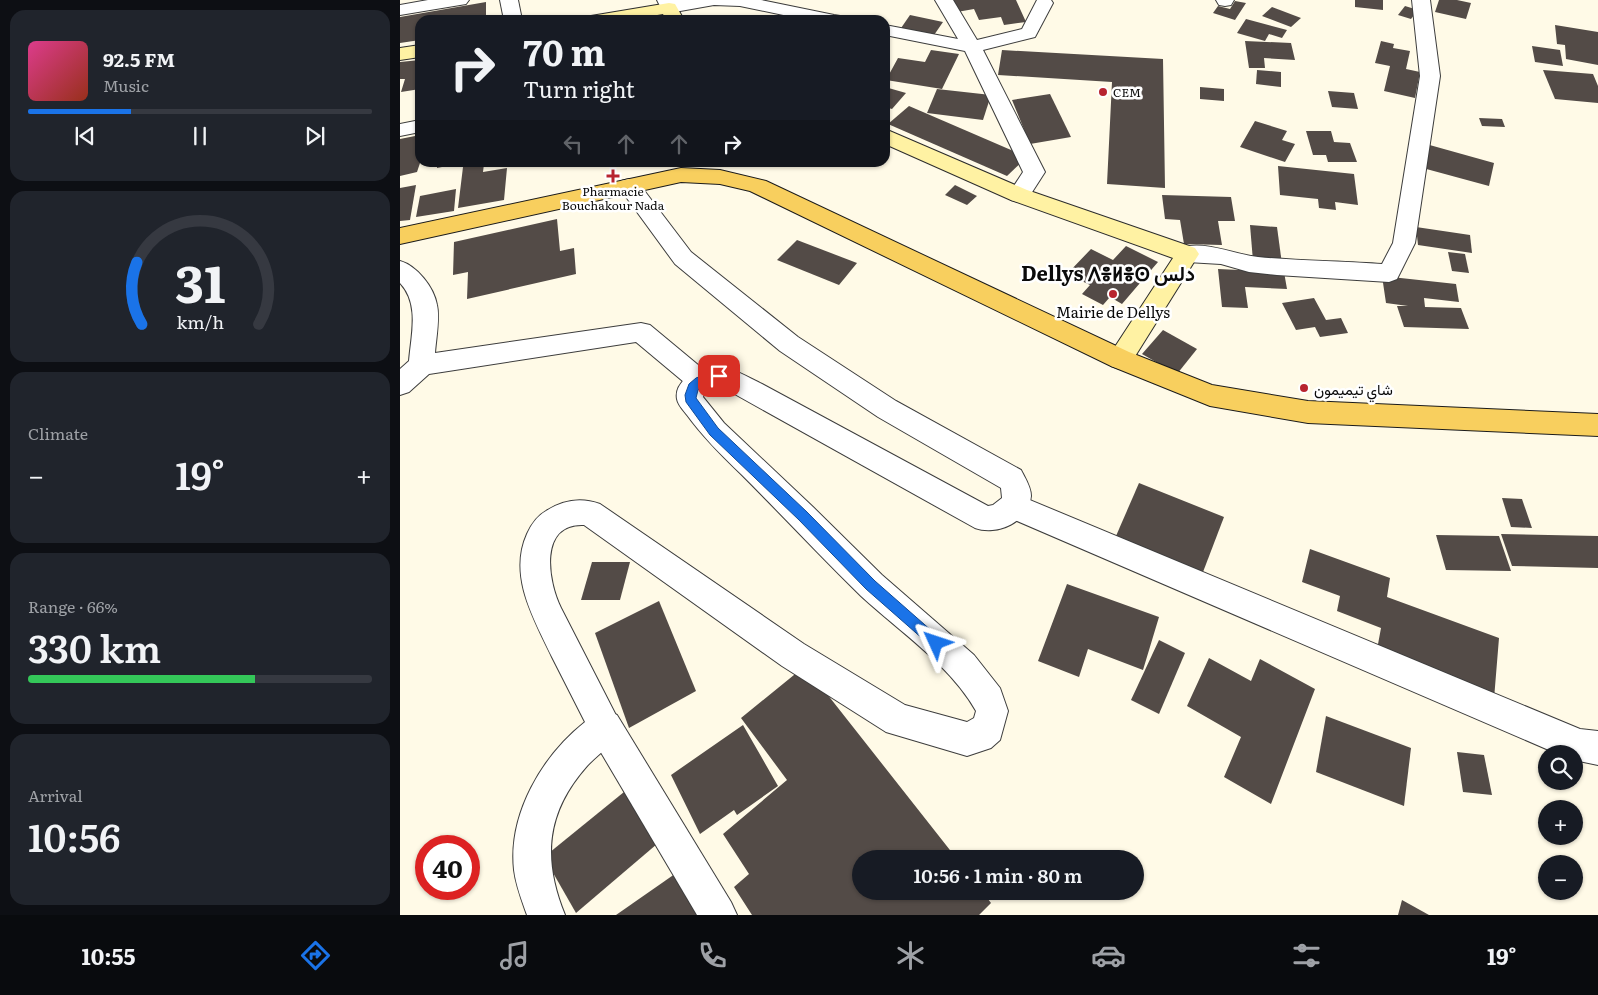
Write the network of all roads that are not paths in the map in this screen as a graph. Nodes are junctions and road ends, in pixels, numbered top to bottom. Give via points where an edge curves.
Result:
1 (460, 0) edge
2 (509, 0) edge
3 (712, 0) edge
4 (717, 0) edge
5 (944, 0) edge
6 (1421, 0) edge
7 (1044, 3) dead end
8 (670, 9) edge
9 (400, 10) edge
10 (512, 15) edge
11 (630, 15) edge
12 (809, 15) edge
13 (890, 31) edge
14 (972, 47) junction
15 (415, 52) edge
16 (400, 54) edge
17 (415, 127) edge
18 (400, 130) edge
19 (890, 138) edge
20 (630, 186) junction
21 (1019, 195) junction
22 (400, 236) edge
23 (1187, 254) junction
24 (400, 269) edge
25 (1120, 359) junction
26 (422, 365) junction
27 (700, 381) junction
28 (400, 385) edge
29 (1598, 425) edge
30 (1013, 506) junction
31 (605, 727) junction
32 (1598, 748) edge
33 (546, 915) edge
34 (718, 915) edge

1 - 9 street
2 - 10 street
3 - 8 street
4 - 12 street via 740,1
5 - 14 street
6 - 23 street via 1430,76 1404,244 1389,273 1267,266 1221,256
7 - 14 street via 1029,33
8 - 11 main road
13 - 14 street
14 - 21 street via 1034,172
15 - 16 main road
17 - 18 street
19 - 21 main road
20 - 22 main road
20 - 25 main road via 681,175 709,174 758,186
20 - 30 street via 683,258 789,344 887,409 1010,479 1016,489
21 - 23 main road
23 - 25 main road
24 - 26 street via 416,286 425,305
25 - 29 main road via 1210,395 1308,412
26 - 27 street via 641,332
26 - 28 street
27 - 30 street via 719,376 753,391 985,519 1004,515
27 - 31 street via 691,391 690,399 714,431 871,585 962,666 988,700 992,717 984,732 967,739 898,720 793,655 590,513 576,512 554,521 539,538 537,584 551,620
30 - 32 street via 1580,746
31 - 33 street via 565,764 550,787 540,812 533,838 532,864 536,889
31 - 34 street

